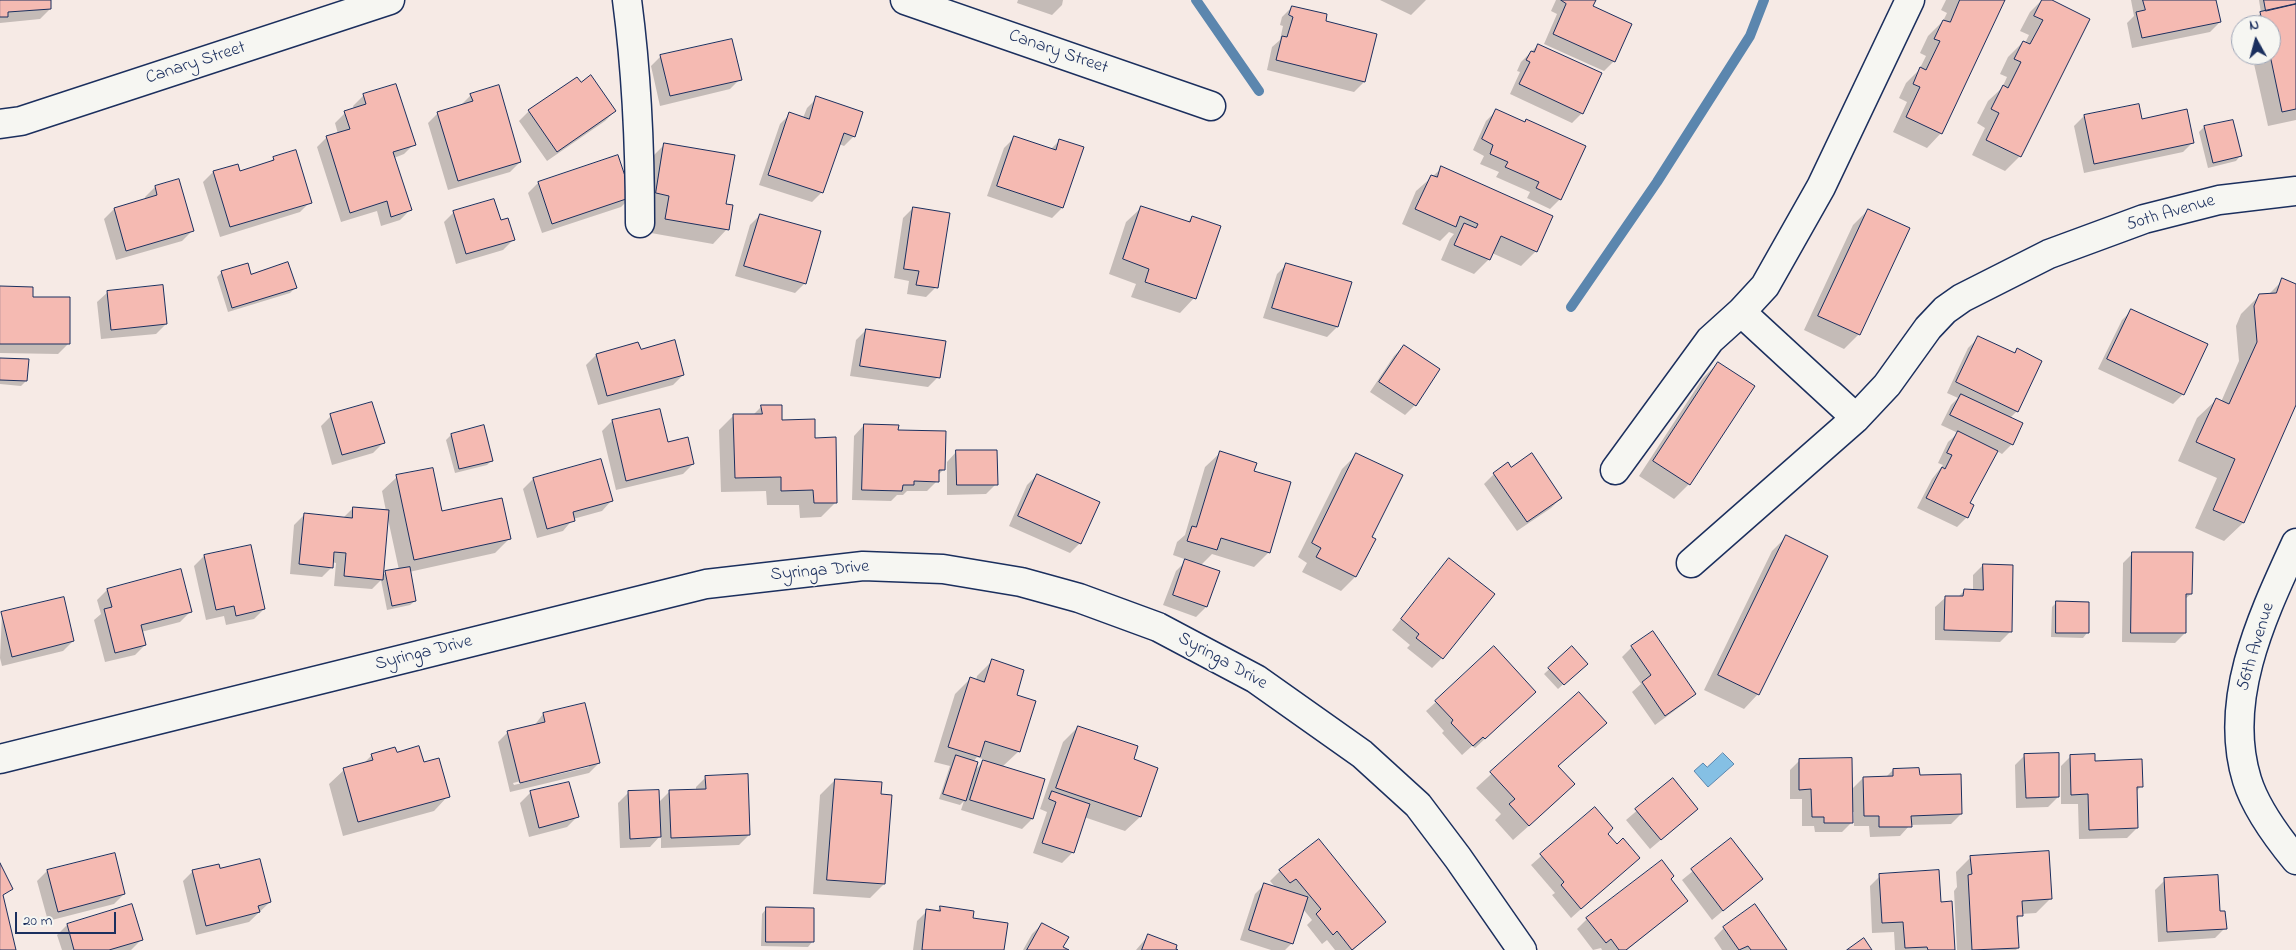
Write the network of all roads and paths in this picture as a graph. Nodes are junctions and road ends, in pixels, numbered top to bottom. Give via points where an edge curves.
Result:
1 (390, 0) edge
2 (628, 0) edge
3 (905, 0) edge
4 (1910, 0) edge
5 (1211, 106) dead end
6 (0, 124) edge
7 (2296, 191) edge
8 (640, 224) dead end
9 (1741, 312) junction
10 (1856, 418) junction
11 (1615, 470) dead end
12 (2296, 543) edge
13 (1691, 563) dead end
14 (0, 758) edge
15 (2296, 860) edge
16 (1522, 950) edge

1 - 6 street, Canary Street via 30,118
2 - 8 street via 640,128
3 - 5 street, Canary Street
4 - 9 street via 1821,187 1765,286
7 - 10 street, 50th Avenue via 2219,200 2144,219 2050,254 1990,282 1945,310 1887,385
9 - 10 street
9 - 11 street via 1710,340
10 - 13 street, 50th Avenue
12 - 15 street, 56th Avenue via 2274,590 2250,657 2241,696 2239,733 2247,780 2273,832
14 - 16 street, Syringa Drive via 706,584 863,566 943,568 1020,582 1158,626 1256,679 1362,754 1418,805

